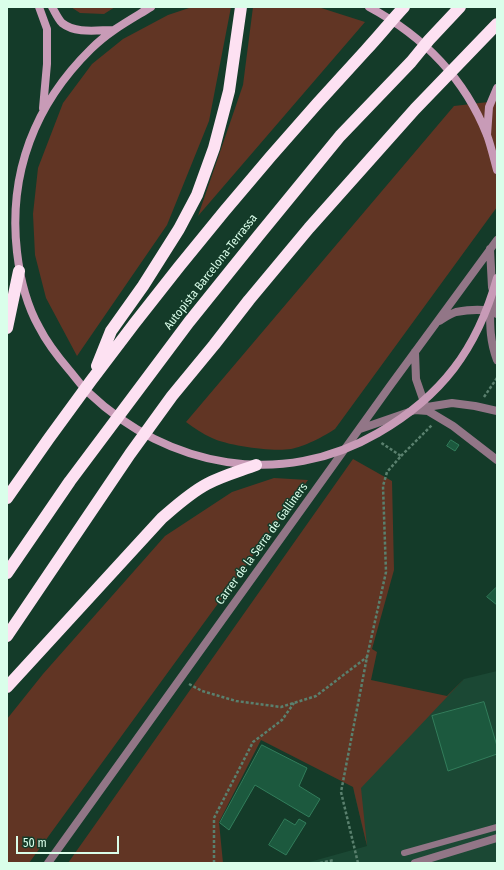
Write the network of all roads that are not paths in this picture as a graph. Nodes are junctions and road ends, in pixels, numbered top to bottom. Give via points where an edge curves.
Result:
1 (39, 7) edge
2 (52, 7) edge
3 (151, 7) edge
4 (241, 7) edge
5 (369, 7) edge
6 (404, 7) edge
7 (460, 7) edge
8 (497, 24) edge
9 (114, 30) junction
10 (497, 88) edge
11 (42, 111) junction
12 (487, 135) junction
13 (497, 170) edge
14 (497, 240) edge
15 (490, 249) junction
16 (19, 271) junction
17 (497, 278) edge
18 (494, 303) edge
19 (497, 314) edge
20 (437, 322) junction
21 (7, 328) edge
22 (415, 352) junction
23 (497, 360) edge
24 (91, 380) junction
25 (414, 409) junction
26 (428, 411) junction
27 (497, 411) edge
28 (360, 429) junction
29 (497, 460) edge
30 (256, 465) junction
31 (7, 498) edge
32 (7, 573) edge
33 (7, 636) edge
34 (7, 687) edge
35 (497, 827) edge
36 (497, 838) edge
37 (404, 853) dead end
38 (48, 863) edge
39 (415, 863) edge

1 - 11 street via 47,29 47,64
2 - 9 street via 61,22 77,30
3 - 9 street
4 - 24 highway via 229,91 214,148 196,195 179,229 111,331
5 - 12 street via 411,33 446,66 470,100
6 - 24 highway via 235,198
7 - 32 highway, Autopista Barcelona-Terrassa via 340,136 189,322 70,480
8 - 33 highway via 415,109 308,228 172,396
9 - 11 street via 73,68
10 - 12 street via 489,107
11 - 16 street via 23,157 17,189 15,232
12 - 13 street
14 - 15 street, Carrer de la Serra de Galliners
15 - 18 street
15 - 20 street, Carrer de la Serra de Galliners
16 - 21 highway
16 - 30 street via 26,298 38,326 54,351 88,392 119,419 174,449 225,462
17 - 18 street
18 - 23 street via 490,329
18 - 25 street via 465,354 437,389
19 - 20 street via 476,310 455,313
20 - 22 street, Carrer de la Serra de Galliners
22 - 26 street via 416,379
22 - 28 street, Carrer de la Serra de Galliners
24 - 31 highway
25 - 27 street via 452,403
25 - 30 street via 394,424 347,448 317,458
26 - 28 street via 415,410
26 - 29 street via 453,426
28 - 38 street, Carrer de la Serra de Galliners
30 - 34 highway via 209,484 183,500 166,515
35 - 37 lane
36 - 39 street

